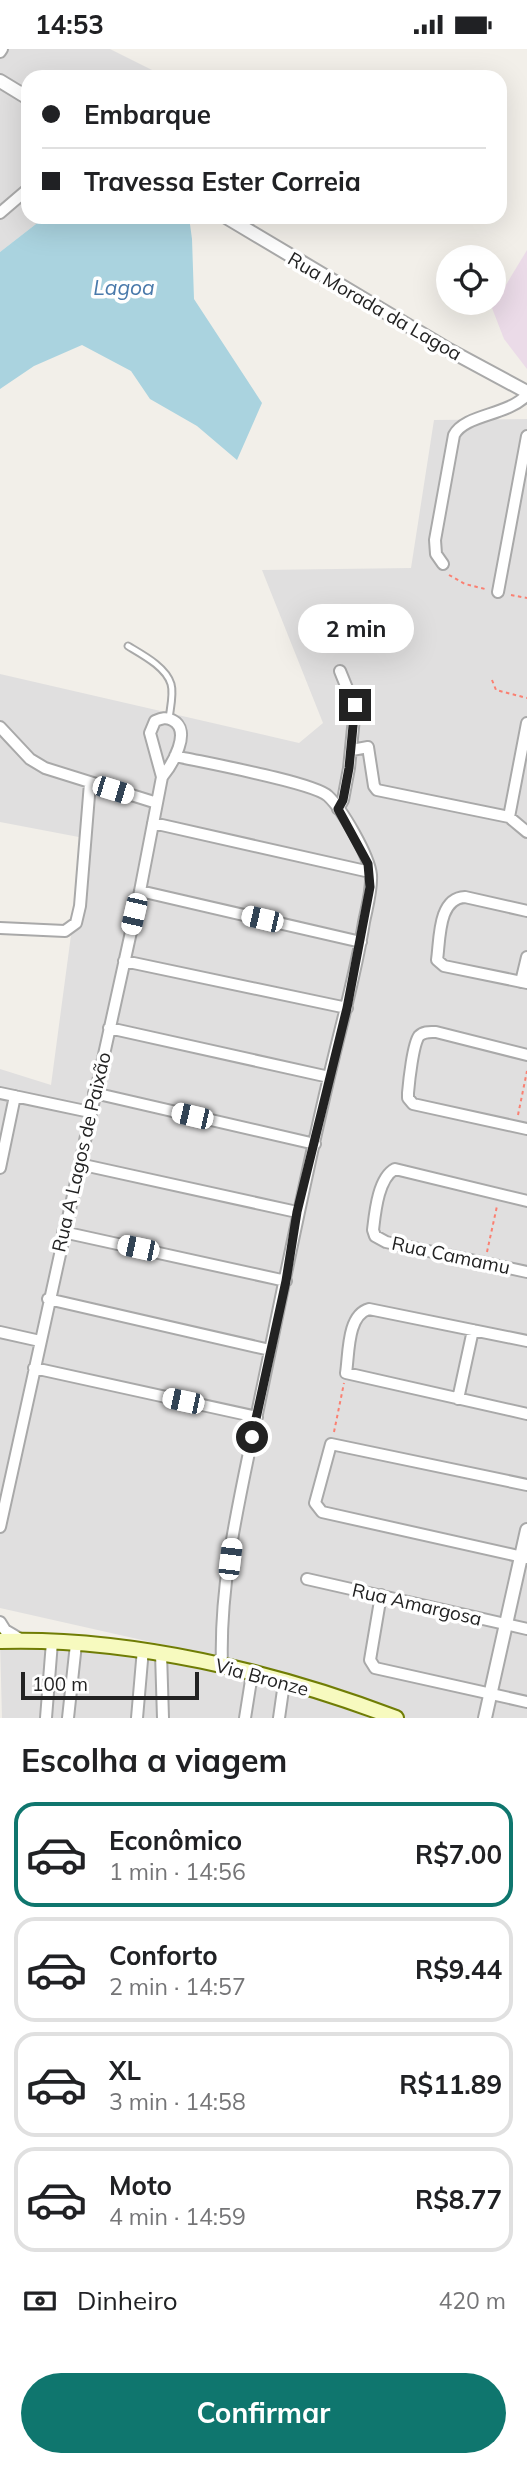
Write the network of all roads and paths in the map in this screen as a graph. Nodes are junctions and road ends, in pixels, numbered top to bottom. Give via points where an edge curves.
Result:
1 (0, 81) edge
2 (21, 94) edge
3 (21, 195) edge
4 (0, 213) edge
5 (238, 224) edge
6 (527, 394) edge
7 (527, 436) edge
8 (514, 500) junction
9 (527, 502) edge
10 (443, 564) joint
11 (498, 593) junction
12 (527, 598) edge
13 (128, 646) dead end
14 (340, 671) dead end
15 (492, 680) dead end
16 (527, 698) edge
17 (169, 719) junction
18 (527, 723) edge
19 (0, 727) edge
20 (352, 750) junction
21 (174, 756) junction
22 (162, 776) junction
23 (90, 783) junction
24 (157, 803) junction
25 (338, 809) junction
26 (509, 817) junction
27 (153, 823) junction
28 (527, 832) edge
29 (370, 872) junction
30 (139, 891) junction
31 (527, 911) edge
32 (0, 927) edge
33 (361, 942) junction
34 (527, 957) edge
35 (124, 961) junction
36 (524, 983) edge
37 (347, 1008) junction
38 (109, 1028) junction
39 (527, 1055) edge
40 (527, 1071) edge
41 (329, 1077) junction
42 (0, 1093) edge
43 (94, 1093) junction
44 (15, 1097) junction
45 (90, 1112) junction
46 (521, 1128) edge
47 (315, 1144) junction
48 (79, 1164) junction
49 (0, 1168) edge
50 (500, 1195) junction
51 (527, 1201) edge
52 (297, 1212) junction
53 (64, 1232) junction
54 (484, 1263) junction
55 (527, 1272) edge
56 (286, 1281) junction
57 (48, 1300) junction
58 (473, 1330) junction
59 (0, 1332) edge
60 (40, 1341) junction
61 (527, 1341) edge
62 (271, 1350) junction
63 (34, 1368) junction
64 (346, 1373) junction
65 (458, 1399) junction
66 (527, 1415) edge
67 (257, 1417) junction
68 (331, 1444) junction
69 (527, 1485) edge
70 (0, 1527) edge
71 (527, 1530) edge
72 (524, 1557) edge
73 (307, 1579) dead end
74 (381, 1595) junction
75 (0, 1622) edge
76 (507, 1625) junction
77 (527, 1629) edge
78 (22, 1640) junction
79 (0, 1641) edge
80 (52, 1642) junction
81 (76, 1644) junction
82 (143, 1649) junction
83 (161, 1653) junction
84 (222, 1666) junction
85 (252, 1674) junction
86 (284, 1683) junction
87 (492, 1693) junction
88 (527, 1702) edge
89 (46, 1718) edge
90 (68, 1718) edge
91 (137, 1718) edge
92 (163, 1718) edge
93 (245, 1718) edge
94 (279, 1718) edge
95 (396, 1718) edge
96 (485, 1718) edge

1 - 2 street
3 - 4 street
5 - 6 street, Rua Morada da Lagoa
6 - 10 street via 512,407 457,430 435,531 435,549
7 - 8 street
8 - 9 street
8 - 11 street
10 - 11 path via 450,577
11 - 12 path
13 - 17 lane via 147,657 171,683
14 - 20 street via 355,705
15 - 16 path via 496,690
17 - 21 street, Rua A Lagos de Paixão via 177,722 181,734
17 - 22 street, Rua A Lagos de Paixão via 155,721 151,728
18 - 26 street
19 - 23 street via 37,764
20 - 25 street
20 - 26 street via 368,747 377,790
21 - 22 street, Rua A Lagos de Paixão
21 - 25 street via 312,787
22 - 24 street, Rua A Lagos de Paixão
23 - 24 street
23 - 32 street via 76,923 65,931
24 - 27 street, Rua A Lagos de Paixão
25 - 29 street
26 - 28 street
27 - 29 street
27 - 30 street, Rua A Lagos de Paixão
29 - 33 street
30 - 33 street
30 - 35 street, Rua A Lagos de Paixão
31 - 36 street via 459,897 449,902 437,960
33 - 37 street
34 - 36 street
35 - 37 street
35 - 38 street, Rua A Lagos de Paixão
37 - 41 street
38 - 41 street
38 - 43 street, Rua A Lagos de Paixão
39 - 46 street via 431,1032 420,1035 408,1098 413,1104
40 - 46 path
41 - 47 street
42 - 44 street
43 - 45 street, Rua A Lagos de Paixão
43 - 47 street
44 - 45 street
44 - 49 street
45 - 48 street, Rua A Lagos de Paixão
47 - 52 street
48 - 52 street
48 - 53 street, Rua A Lagos de Paixão
50 - 51 street, Rua Camamu
50 - 54 path
50 - 54 street, Rua Camamu via 399,1170 391,1170 382,1186 373,1230 379,1240
52 - 56 street
53 - 56 street
53 - 57 street, Rua A Lagos de Paixão
54 - 55 street, Rua Camamu
56 - 62 street
57 - 60 street, Rua A Lagos de Paixão
57 - 62 street
58 - 61 street
58 - 64 street via 369,1309 356,1320
58 - 65 street
59 - 60 street
60 - 63 street, Rua A Lagos de Paixão
62 - 67 street
63 - 67 street
63 - 70 street, Rua A Lagos de Paixão
64 - 65 street
64 - 68 path
65 - 66 street
67 - 84 street via 233,1532 221,1634
68 - 69 street
68 - 72 street via 315,1503 323,1512
71 - 72 street
72 - 76 street
73 - 74 street, Rua Amargosa
74 - 76 street, Rua Amargosa
74 - 87 street via 370,1660 375,1668
75 - 78 street
76 - 77 street, Rua Amargosa
76 - 87 street
78 - 79 main road, Via Bronze
78 - 80 main road, Via Bronze
80 - 81 main road, Via Bronze
80 - 89 street
81 - 82 main road, Via Bronze
81 - 90 street
82 - 83 main road, Via Bronze
82 - 91 street
83 - 84 main road, Via Bronze
83 - 92 street
84 - 85 main road, Via Bronze
85 - 86 main road, Via Bronze
85 - 93 street
86 - 94 street
86 - 95 main road, Via Bronze
87 - 88 street
87 - 96 street

